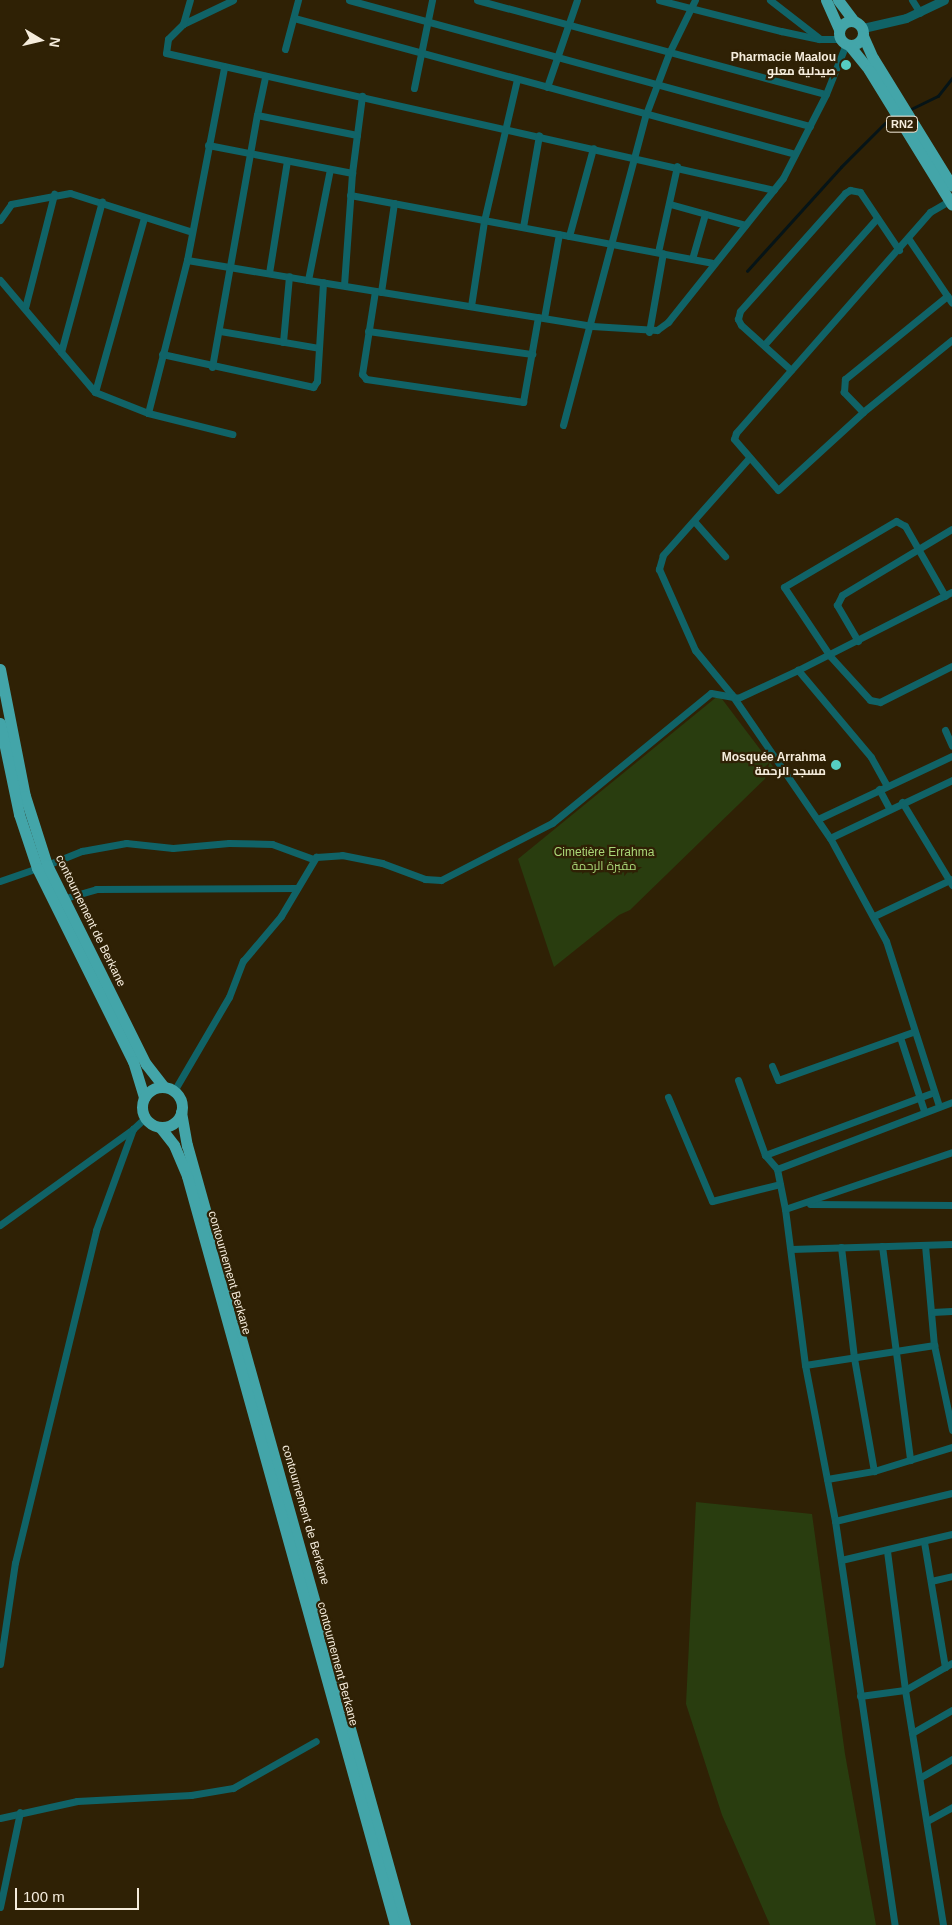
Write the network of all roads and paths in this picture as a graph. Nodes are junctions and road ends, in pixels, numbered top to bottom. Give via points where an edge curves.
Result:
1 (190, 0) edge
2 (298, 0) edge
3 (349, 0) edge
4 (432, 0) edge
5 (477, 0) edge
6 (577, 0) edge
7 (659, 0) edge
8 (696, 0) edge
9 (770, 0) edge
10 (826, 0) edge
11 (838, 0) edge
12 (912, 0) edge
13 (944, 0) edge
14 (229, 1) edge
15 (691, 8) junction
16 (920, 13) junction
17 (294, 18) junction
18 (428, 21) junction
19 (183, 24) junction
20 (569, 25) junction
21 (860, 28) junction
22 (819, 39) junction
23 (843, 40) junction
24 (286, 49) dead end
25 (422, 53) junction
26 (669, 53) junction
27 (558, 56) junction
28 (224, 68) junction
29 (265, 76) junction
30 (517, 79) junction
31 (656, 84) junction
32 (547, 87) junction
33 (414, 88) dead end
34 (826, 94) junction
35 (362, 96) junction
36 (257, 114) junction
37 (646, 114) junction
38 (810, 126) junction
39 (503, 127) junction
40 (357, 135) junction
41 (539, 135) junction
42 (208, 145) junction
43 (593, 148) junction
44 (251, 153) junction
45 (795, 154) junction
46 (633, 158) junction
47 (287, 161) junction
48 (677, 166) junction
49 (330, 169) junction
50 (352, 173) junction
51 (952, 186) edge
52 (774, 190) junction
53 (54, 194) junction
54 (350, 194) junction
55 (102, 201) junction
56 (394, 203) junction
57 (950, 203) edge
58 (670, 204) junction
59 (706, 214) junction
60 (144, 218) junction
61 (877, 218) junction
62 (0, 220) edge
63 (484, 221) junction
64 (745, 225) junction
65 (523, 227) junction
66 (192, 232) junction
67 (559, 234) junction
68 (569, 236) junction
69 (908, 238) junction
70 (612, 244) junction
71 (899, 250) junction
72 (660, 252) junction
73 (692, 259) junction
74 (187, 260) junction
75 (712, 263) junction
76 (232, 268) junction
77 (269, 273) junction
78 (289, 276) junction
79 (0, 280) edge
80 (308, 280) junction
81 (323, 282) junction
82 (344, 286) junction
83 (378, 292) junction
84 (947, 296) junction
85 (952, 304) edge
86 (471, 306) junction
87 (25, 308) junction
88 (542, 317) junction
89 (592, 326) junction
90 (368, 330) junction
91 (220, 331) junction
92 (649, 332) junction
93 (952, 340) edge
94 (282, 342) junction
95 (764, 345) junction
96 (319, 348) junction
97 (61, 352) junction
98 (162, 354) junction
99 (532, 354) junction
100 (212, 367) junction
101 (792, 370) junction
102 (95, 392) junction
103 (148, 412) junction
104 (863, 412) junction
105 (563, 425) dead end
106 (232, 434) dead end
107 (749, 458) junction
108 (694, 521) junction
109 (952, 529) edge
110 (917, 551) junction
111 (725, 556) dead end
112 (949, 594) edge
113 (858, 641) junction
114 (830, 656) junction
115 (952, 666) edge
116 (0, 669) edge
117 (798, 670) junction
118 (732, 695) junction
119 (0, 723) edge
120 (944, 730) dead end
121 (952, 746) edge
122 (952, 756) edge
123 (952, 780) edge
124 (887, 786) junction
125 (879, 789) junction
126 (902, 802) junction
127 (889, 808) junction
128 (818, 819) junction
129 (830, 838) junction
130 (313, 859) junction
131 (42, 867) junction
132 (0, 881) edge
133 (951, 882) edge
134 (296, 888) junction
135 (62, 899) junction
136 (874, 916) junction
137 (913, 1032) junction
138 (900, 1037) junction
139 (772, 1066) dead end
140 (738, 1080) dead end
141 (169, 1089) junction
142 (934, 1092) junction
143 (144, 1097) junction
144 (668, 1097) dead end
145 (919, 1097) junction
146 (952, 1102) edge
147 (938, 1106) junction
148 (924, 1111) junction
149 (181, 1112) junction
150 (145, 1118) junction
151 (160, 1127) junction
152 (133, 1129) junction
153 (952, 1152) edge
154 (764, 1156) junction
155 (776, 1169) junction
156 (780, 1184) junction
157 (804, 1204) junction
158 (952, 1205) edge
159 (785, 1209) junction
160 (0, 1226) edge
161 (925, 1244) junction
162 (952, 1244) edge
163 (841, 1246) junction
164 (882, 1246) junction
165 (791, 1249) junction
166 (952, 1311) edge
167 (932, 1312) junction
168 (934, 1345) junction
169 (894, 1352) junction
170 (854, 1358) junction
171 (805, 1365) junction
172 (950, 1416) edge
173 (952, 1430) edge
174 (952, 1447) edge
175 (910, 1460) junction
176 (874, 1471) junction
177 (827, 1479) junction
178 (952, 1493) edge
179 (835, 1521) junction
180 (952, 1534) edge
181 (924, 1542) junction
182 (887, 1551) junction
183 (841, 1560) junction
184 (952, 1576) edge
185 (932, 1582) junction
186 (952, 1663) edge
187 (0, 1664) edge
188 (945, 1667) junction
189 (905, 1690) junction
190 (860, 1696) junction
191 (952, 1710) edge
192 (912, 1733) junction
193 (316, 1741) dead end
194 (952, 1760) edge
195 (921, 1778) junction
196 (952, 1807) edge
197 (20, 1812) junction
198 (0, 1818) edge
199 (927, 1821) junction
200 (0, 1907) edge
201 (395, 1925) edge
202 (405, 1925) edge
203 (895, 1925) edge
204 (943, 1925) edge

1 - 19 street
2 - 17 street
3 - 18 street
4 - 18 street
5 - 20 street
6 - 20 street
7 - 15 street
8 - 15 street
9 - 22 street
10 - 23 highway, RN2
11 - 21 highway, RN2
12 - 16 street
13 - 16 street
14 - 19 street
15 - 22 street
15 - 26 street
16 - 21 street
17 - 24 street
17 - 25 street
18 - 25 street
18 - 27 street
19 - 28 street via 168,39 166,53
20 - 26 street
20 - 27 street
21 - 23 highway via 858,44
21 - 23 highway via 845,22
21 - 51 highway, RN2 via 873,58
22 - 23 street
23 - 34 street
23 - 57 highway, RN2 via 869,70
25 - 30 street
25 - 33 street
26 - 31 street
26 - 34 street
27 - 31 street
27 - 32 street
28 - 29 street
28 - 42 street
29 - 35 street
29 - 36 street
30 - 32 street
30 - 39 street
31 - 37 street
31 - 38 street
32 - 37 street
34 - 38 street
35 - 39 street
35 - 40 street
36 - 40 street
36 - 44 street
37 - 45 street
37 - 46 street
38 - 45 street
39 - 41 street
39 - 63 street
40 - 50 street
41 - 43 street
41 - 65 street
42 - 44 street
42 - 66 street
43 - 46 street
43 - 68 street
44 - 47 street
44 - 76 street
45 - 52 street
46 - 48 street
46 - 70 street
47 - 49 street
47 - 77 street
48 - 52 street
48 - 58 street
49 - 50 street
49 - 80 street
50 - 54 street
52 - 64 street
53 - 55 street via 70,193
53 - 62 street via 12,204
53 - 87 street
54 - 56 street
54 - 82 street
55 - 60 street
55 - 97 street
56 - 63 street
56 - 83 street
57 - 69 street via 930,212
58 - 59 street
58 - 72 street
59 - 64 street
59 - 73 street
60 - 66 street
60 - 102 street
61 - 71 street
61 - 95 street
61 - 95 street via 860,192 850,190 753,296 740,311 738,320
63 - 65 street
63 - 86 street
64 - 75 street
65 - 67 street
66 - 74 street
67 - 68 street
67 - 88 street
68 - 70 street
69 - 71 street
69 - 84 street
70 - 72 street
70 - 89 street
71 - 101 street
72 - 73 street
72 - 92 street
73 - 75 street
74 - 76 street
74 - 98 street
75 - 92 street via 668,322
76 - 77 street
76 - 91 street
77 - 78 street
78 - 80 street
78 - 94 street
79 - 87 street
80 - 81 street
81 - 82 street
81 - 96 street
82 - 83 street
83 - 86 street
83 - 90 street
84 - 85 street
84 - 104 street via 845,379 844,392
86 - 88 street
87 - 97 street
88 - 89 street
88 - 99 street
89 - 92 street
89 - 105 street
90 - 99 street
90 - 99 street via 362,374 366,379 519,403 525,399
91 - 94 street
91 - 100 street
93 - 104 street
94 - 96 street
95 - 101 street
96 - 100 street via 317,381 313,387
97 - 102 street
98 - 100 street
98 - 103 street
101 - 107 street via 736,433 737,444
102 - 103 street
103 - 106 street
104 - 107 street via 778,490
107 - 108 street
108 - 111 street
108 - 118 street via 663,555 659,569 694,650
109 - 110 street
110 - 112 street
110 - 113 street via 838,600 837,605
110 - 114 street via 905,526 891,522 784,587
112 - 113 street
113 - 114 street
114 - 115 street via 875,702
114 - 117 street
116 - 131 highway, contournement de Berkane
117 - 118 street via 748,695 738,698
117 - 124 street via 871,757
118 - 128 street
118 - 130 street via 711,693 552,823 441,880 425,879 382,863 342,855
119 - 131 highway via 19,814
120 - 121 street
122 - 124 street
123 - 126 street
124 - 125 street
125 - 127 street
125 - 128 street
126 - 127 street
126 - 133 street
127 - 129 street
128 - 129 street
129 - 136 street
130 - 131 street via 272,844 229,843 173,848 126,843 82,851
130 - 134 street
131 - 132 street
131 - 135 highway, contournement de Berkane
131 - 143 highway via 133,1061
133 - 136 street
134 - 135 street via 96,889
134 - 141 street via 274,926 243,961 230,997
135 - 141 highway, contournement de Berkane via 146,1064
136 - 137 street via 886,941
137 - 138 street
137 - 142 street
138 - 139 street via 778,1080
138 - 145 street
140 - 154 street
141 - 143 highway via 153,1089
141 - 149 highway via 180,1100
142 - 145 street
142 - 147 street
143 - 150 highway via 142,1108
144 - 156 street via 712,1201
145 - 148 street
145 - 154 street
146 - 147 street
147 - 148 street
148 - 155 street
149 - 151 highway via 171,1125
149 - 202 highway, contournement de Berkane via 187,1145
150 - 151 highway
150 - 152 street
151 - 201 highway, contournement Berkane via 174,1144 187,1176
152 - 160 street
152 - 187 street via 107,1196 82,1282 15,1563
153 - 157 street
154 - 155 street
155 - 156 street
156 - 159 street
157 - 158 street
157 - 159 street
159 - 165 street
161 - 162 street
161 - 164 street
161 - 167 street
163 - 164 street
163 - 165 street
163 - 170 street
164 - 169 street
165 - 171 street
166 - 167 street
167 - 168 street
168 - 169 street
168 - 172 street
169 - 170 street
169 - 175 street
170 - 171 street
170 - 176 street
171 - 177 street
172 - 173 street
174 - 175 street
175 - 176 street
176 - 177 street
177 - 179 street
178 - 179 street
179 - 183 street
180 - 181 street
181 - 182 street
181 - 185 street
182 - 183 street
182 - 189 street
183 - 190 street
184 - 185 street
185 - 188 street
186 - 188 street
188 - 189 street
189 - 190 street
189 - 192 street
190 - 203 street
191 - 192 street
192 - 195 street
193 - 197 street via 234,1788 191,1795 77,1801
194 - 195 street
195 - 199 street
196 - 199 street
197 - 198 street
197 - 200 street
199 - 204 street

